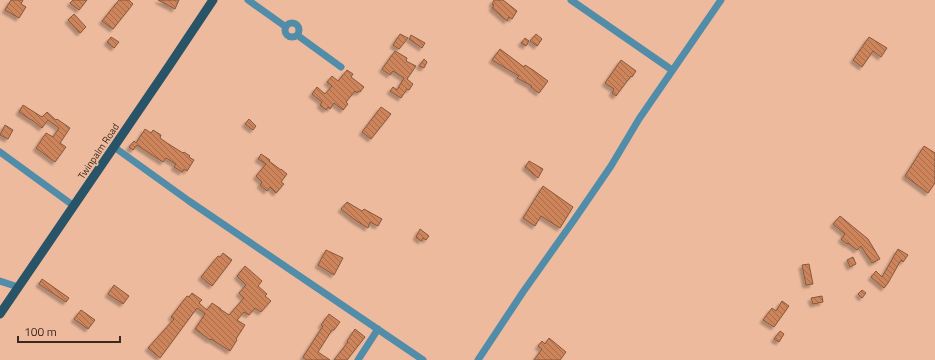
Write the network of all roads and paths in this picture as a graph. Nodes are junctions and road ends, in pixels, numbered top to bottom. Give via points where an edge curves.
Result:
1 (213, 0) edge
2 (248, 0) edge
3 (571, 0) edge
4 (721, 0) edge
5 (341, 67) dead end
6 (672, 70) junction
7 (114, 147) junction
8 (0, 152) edge
9 (74, 206) junction
10 (0, 282) edge
11 (18, 287) junction
12 (0, 314) edge
13 (378, 329) junction
14 (358, 360) edge
15 (423, 360) edge
16 (478, 360) edge

1 - 7 main road, Twinpalm Road
2 - 5 street via 286,27 289,24 296,25 299,31 297,35
3 - 6 street
4 - 6 street
6 - 16 street
7 - 9 main road, Twinpalm Road
7 - 13 street
8 - 9 street
9 - 11 main road, Twinpalm Road
10 - 11 street
11 - 12 main road, Twinpalm Road
13 - 14 street
13 - 15 street

